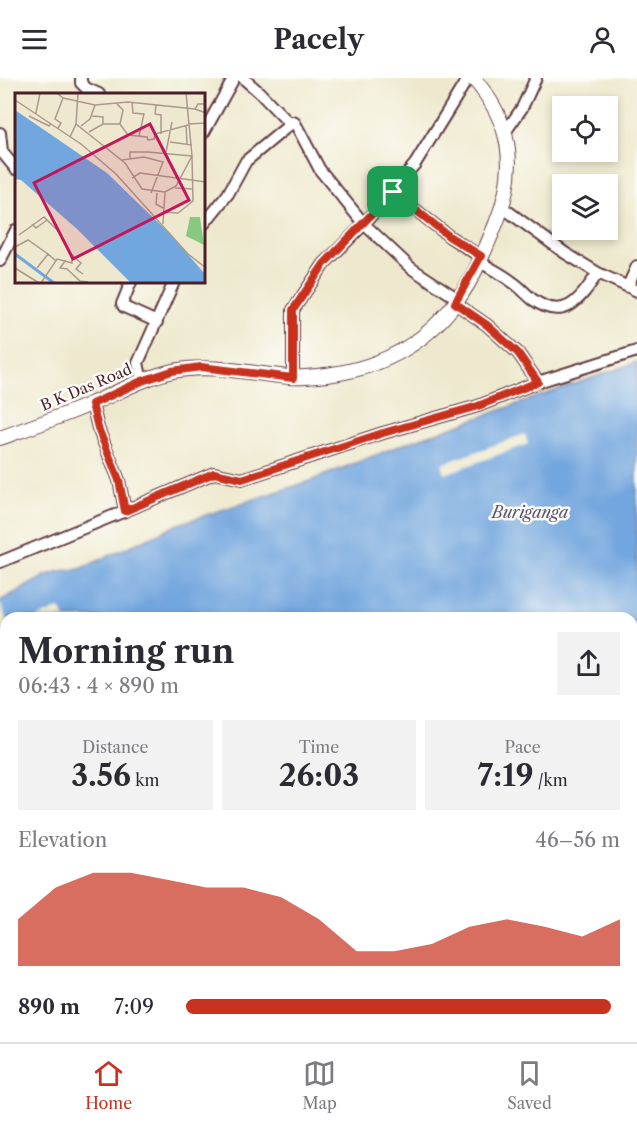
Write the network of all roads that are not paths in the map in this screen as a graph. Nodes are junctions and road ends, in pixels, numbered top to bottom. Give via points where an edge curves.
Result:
1 (81, 78) edge
2 (234, 78) edge
3 (243, 78) edge
4 (468, 78) edge
5 (474, 78) edge
6 (536, 78) edge
7 (97, 93) edge
8 (289, 123) junction
9 (206, 128) edge
10 (506, 130) junction
11 (0, 133) edge
12 (15, 168) edge
13 (393, 192) junction
14 (502, 207) junction
15 (206, 222) edge
16 (364, 224) junction
17 (15, 232) edge
18 (480, 259) junction
19 (0, 261) edge
20 (637, 266) edge
21 (598, 273) junction
22 (130, 284) edge
23 (173, 284) edge
24 (632, 289) edge
25 (457, 301) junction
26 (157, 322) junction
27 (637, 351) edge
28 (293, 378) junction
29 (142, 381) junction
30 (538, 382) junction
31 (92, 404) junction
32 (0, 438) edge
33 (125, 511) junction
34 (0, 562) edge

1 - 7 street via 86,88
2 - 9 street
3 - 8 street
4 - 13 street
5 - 10 street, B K Das Road
6 - 10 street
8 - 15 street via 246,161 228,194
8 - 16 street via 295,123 320,170
10 - 14 street, B K Das Road via 509,160
11 - 12 street via 2,152
13 - 16 street
13 - 18 street
14 - 18 street, B K Das Road
14 - 21 street via 548,243
16 - 25 street via 411,268
16 - 28 street via 324,264 293,310
17 - 19 street
18 - 21 street via 533,300 551,309 563,309 581,298
18 - 25 street, B K Das Road
20 - 24 street
21 - 24 street
22 - 26 street via 123,299 124,307
23 - 26 street
25 - 28 street, B K Das Road via 404,351 363,369
25 - 30 street via 518,353
26 - 29 street via 138,363
27 - 30 street
28 - 29 street, B K Das Road via 201,367
29 - 31 street, B K Das Road
30 - 33 street via 478,406 242,479 214,473
31 - 32 street, B K Das Road
31 - 33 street via 119,480
33 - 34 street

